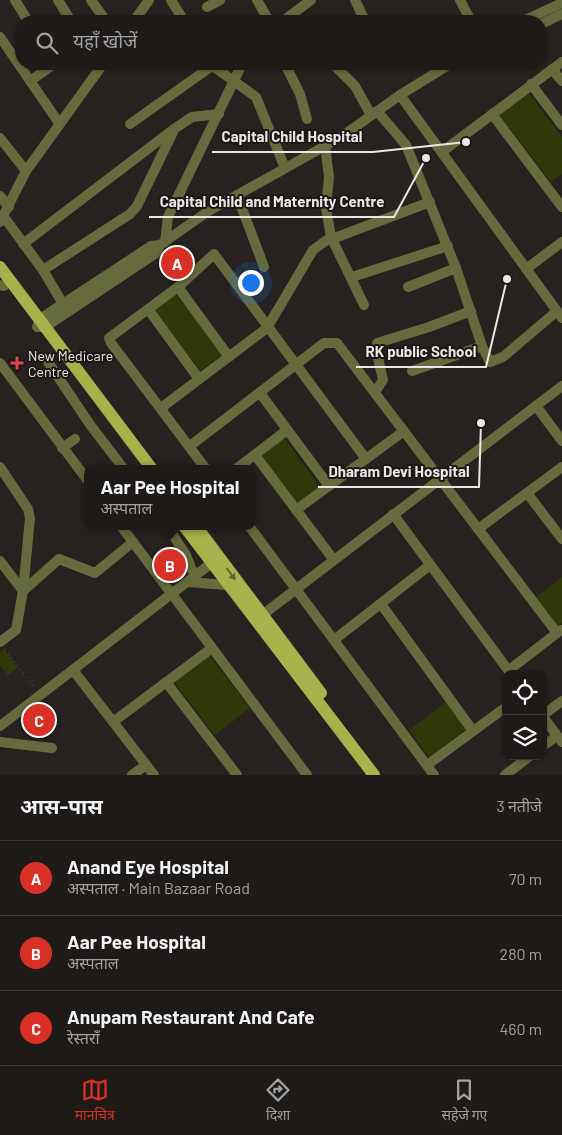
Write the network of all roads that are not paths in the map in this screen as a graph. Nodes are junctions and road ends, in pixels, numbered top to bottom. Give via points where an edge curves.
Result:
1 (15, 0) edge
2 (58, 0) edge
3 (91, 0) edge
4 (149, 0) edge
5 (172, 0) edge
6 (220, 0) edge
7 (257, 0) edge
8 (311, 0) edge
9 (355, 0) edge
10 (460, 0) edge
11 (562, 4) edge
12 (207, 7) dead end
13 (562, 14) edge
14 (24, 15) edge
15 (68, 15) edge
16 (102, 15) edge
17 (138, 15) edge
18 (181, 15) edge
19 (266, 15) edge
20 (294, 15) edge
21 (362, 15) edge
22 (467, 15) edge
23 (537, 15) edge
24 (547, 21) edge
25 (0, 36) edge
26 (15, 58) edge
27 (562, 62) edge
28 (552, 69) junction
29 (23, 70) edge
30 (46, 70) edge
31 (97, 70) edge
32 (204, 70) edge
33 (217, 70) edge
34 (239, 70) edge
35 (288, 70) edge
36 (339, 70) edge
37 (440, 70) edge
38 (30, 81) junction
39 (562, 81) edge
40 (233, 82) junction
41 (531, 84) junction
42 (400, 95) junction
43 (374, 113) junction
44 (219, 114) junction
45 (492, 114) junction
46 (307, 119) dead end
47 (59, 123) junction
48 (130, 124) dead end
49 (562, 125) edge
50 (174, 129) junction
51 (0, 138) edge
52 (326, 145) junction
53 (443, 152) junction
54 (285, 168) junction
55 (26, 171) junction
56 (237, 194) junction
57 (0, 196) edge
58 (430, 202) junction
59 (562, 206) edge
60 (4, 215) edge
61 (331, 238) junction
62 (562, 242) edge
63 (23, 244) junction
64 (163, 244) junction
65 (448, 246) junction
66 (0, 267) edge
67 (264, 267) dead end
68 (456, 268) junction
69 (526, 268) junction
70 (43, 270) junction
71 (352, 277) junction
72 (1, 284) edge
73 (178, 287) junction
74 (408, 287) dead end
75 (64, 304) junction
76 (364, 304) dead end
77 (148, 309) junction
78 (471, 311) junction
79 (560, 314) edge
80 (41, 324) junction
81 (267, 328) junction
82 (377, 343) dead end
83 (482, 346) junction
84 (229, 357) junction
85 (378, 358) dead end
86 (46, 359) dead end
87 (0, 363) edge
88 (297, 366) junction
89 (412, 370) dead end
90 (199, 379) junction
91 (562, 386) edge
92 (375, 392) junction
93 (260, 393) junction
94 (536, 406) junction
95 (161, 408) junction
96 (287, 430) junction
97 (404, 431) junction
98 (75, 439) dead end
99 (562, 441) edge
100 (190, 446) junction
101 (62, 448) junction
102 (255, 455) junction
103 (366, 459) junction
104 (121, 465) edge
105 (139, 465) edge
106 (149, 465) edge
107 (203, 465) edge
108 (241, 465) edge
109 (0, 467) edge
110 (562, 467) edge
111 (84, 476) edge
112 (440, 479) junction
113 (329, 486) junction
114 (527, 493) junction
115 (296, 510) junction
116 (393, 514) junction
117 (478, 529) junction
118 (124, 530) edge
119 (170, 530) edge
120 (187, 530) edge
121 (198, 530) edge
122 (252, 530) edge
123 (562, 539) edge
124 (133, 542) junction
125 (200, 549) junction
126 (333, 560) junction
127 (0, 561) edge
128 (215, 561) junction
129 (430, 565) junction
130 (192, 570) junction
131 (188, 582) junction
132 (226, 584) junction
133 (295, 588) junction
134 (23, 591) junction
135 (172, 594) junction
136 (381, 604) junction
137 (258, 618) junction
138 (560, 631) edge
139 (334, 640) junction
140 (0, 642) edge
141 (212, 648) junction
142 (73, 670) junction
143 (509, 670) edge
144 (512, 670) edge
145 (166, 682) junction
146 (562, 701) edge
147 (502, 710) edge
148 (544, 715) edge
149 (547, 721) edge
150 (113, 722) junction
151 (0, 726) edge
152 (473, 731) junction
153 (560, 739) edge
154 (0, 742) edge
155 (547, 744) edge
156 (52, 748) dead end
157 (525, 760) edge
158 (146, 765) junction
159 (427, 766) junction
160 (508, 774) edge
161 (132, 775) edge
162 (154, 775) edge
163 (237, 775) edge
164 (307, 775) edge
165 (374, 775) edge
166 (383, 775) edge
167 (434, 775) edge

1 - 14 street
2 - 15 street
3 - 16 street
4 - 17 street
5 - 18 street
6 - 12 street
7 - 19 street
8 - 20 street
9 - 21 street
10 - 22 street
11 - 23 street
13 - 24 street
25 - 26 street
27 - 28 street
28 - 39 street
28 - 41 street
29 - 38 street
30 - 38 street
31 - 47 street
32 - 48 street
33 - 40 street
34 - 40 street
35 - 46 street via 300,94
36 - 43 street
37 - 42 street
38 - 47 street
40 - 44 street
40 - 54 street via 256,97
41 - 45 street
41 - 49 street
42 - 43 street
42 - 53 street
43 - 52 street
43 - 58 street via 406,145
44 - 50 street via 192,118
44 - 64 street via 168,217
45 - 53 street
45 - 59 street
47 - 55 street
50 - 63 street
50 - 70 street via 130,214
51 - 55 street
52 - 54 street
52 - 61 street via 329,177 326,208
53 - 69 street
54 - 56 street
55 - 60 street
56 - 64 street
56 - 67 street
57 - 60 street
58 - 61 street
58 - 65 street
60 - 63 street
61 - 71 street
61 - 81 street via 317,246 307,258
62 - 69 street
63 - 70 street
64 - 75 street via 151,246
64 - 80 street via 156,254
65 - 68 street
65 - 71 street
66 - 80 main road
68 - 74 street
68 - 78 street
69 - 79 street
70 - 75 street
71 - 76 street
72 - 80 main road
73 - 77 street
73 - 81 street via 214,254
73 - 84 street
75 - 80 street
77 - 90 street
77 - 95 street via 110,338 111,344
78 - 82 street
78 - 83 street
79 - 83 street via 495,361 490,362
80 - 105 main road
80 - 106 main road
81 - 84 street
81 - 88 street
83 - 89 street
84 - 90 street
85 - 92 street via 383,380
86 - 104 street
87 - 101 street
88 - 92 street via 324,343 336,343
88 - 93 street
88 - 103 street
90 - 95 street
91 - 94 street
92 - 97 street
93 - 96 street
93 - 100 street
94 - 99 street
94 - 112 street
95 - 100 street
96 - 102 street
96 - 113 street
97 - 103 street
97 - 112 street
98 - 101 street
100 - 107 street
101 - 111 street
102 - 108 street
102 - 115 street
103 - 113 street
109 - 134 street via 28,509 30,518
110 - 114 street
112 - 116 street
112 - 117 street
113 - 115 street
114 - 117 street
114 - 123 street
115 - 126 street
116 - 126 street
116 - 129 street
117 - 138 street
118 - 124 street
119 - 130 street
120 - 125 main road
121 - 128 main road
122 - 133 street
124 - 134 street via 95,573 59,559
124 - 135 street
125 - 128 main road
125 - 130 street
126 - 133 street
127 - 134 street
128 - 131 street
128 - 132 main road
128 -> 137 main road
129 - 136 street
129 - 143 street
130 - 131 street
131 - 132 street
131 - 135 street
132 - 137 main road
133 - 137 street
133 - 139 street
134 - 140 street via 16,630
135 - 141 street
135 - 142 street
136 - 139 street
136 - 152 street
137 - 165 main road
137 - 166 main road
138 - 144 street
139 - 159 street
141 - 145 street
141 - 164 street
142 - 150 street
142 - 151 street
145 - 150 street
145 - 163 street
146 - 148 street
147 - 152 street
149 - 153 street
150 - 158 street
152 - 159 street
153 - 155 street
154 - 156 street
157 - 160 street
158 - 161 street
158 - 162 street
159 - 167 street

